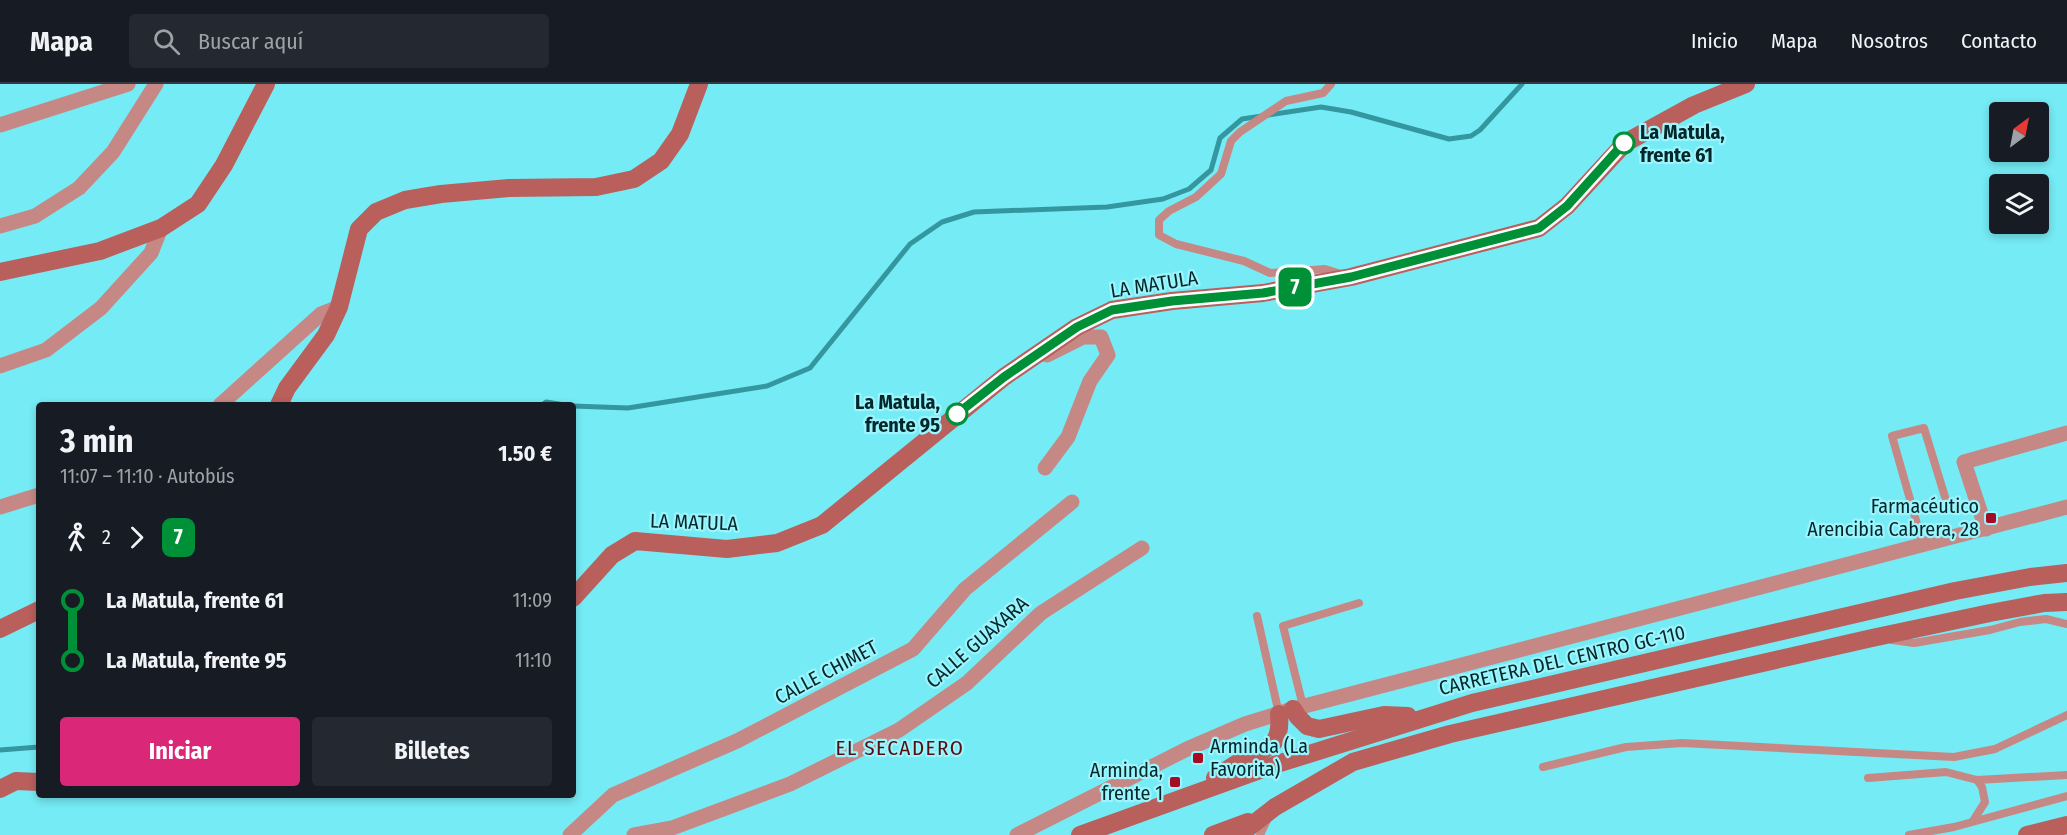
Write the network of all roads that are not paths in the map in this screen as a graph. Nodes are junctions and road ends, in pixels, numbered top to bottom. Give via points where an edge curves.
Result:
1 (128, 84) edge
2 (156, 84) edge
3 (266, 84) edge
4 (699, 84) edge
5 (1331, 84) edge
6 (1746, 84) edge
7 (0, 124) edge
8 (0, 226) edge
9 (161, 228) junction
10 (0, 273) edge
11 (1351, 277) junction
12 (339, 307) junction
13 (0, 366) edge
14 (1004, 377) junction
15 (223, 402) edge
16 (280, 402) edge
17 (2067, 433) edge
18 (1046, 468) dead end
19 (36, 496) edge
20 (1945, 497) dead end
21 (1072, 502) dead end
22 (0, 507) edge
23 (2067, 507) edge
24 (1986, 529) junction
25 (1923, 545) junction
26 (1142, 548) dead end
27 (2067, 573) edge
28 (576, 595) edge
29 (2067, 602) edge
30 (1359, 603) dead end
31 (36, 611) edge
32 (1257, 616) dead end
33 (2067, 624) edge
34 (0, 629) edge
35 (1872, 638) junction
36 (1292, 710) junction
37 (2067, 715) edge
38 (1422, 717) junction
39 (1543, 767) dead end
40 (2067, 775) edge
41 (1868, 778) dead end
42 (1977, 780) junction
43 (36, 782) edge
44 (0, 789) edge
45 (1192, 794) junction
46 (2067, 796) edge
47 (1265, 820) edge
48 (1973, 821) junction
49 (2067, 825) edge
50 (673, 831) edge
51 (570, 835) edge
52 (634, 835) edge
53 (1017, 835) edge
54 (1080, 835) edge
55 (1108, 835) edge
56 (1214, 835) edge
57 (1239, 835) edge
58 (1909, 835) edge
59 (2027, 835) edge

1 - 7 street
2 - 8 street via 113,152 79,188 35,216
3 - 9 street via 224,165 198,204
4 - 12 street via 680,134 661,161 634,179 596,187 441,194 405,200 376,212 359,229
5 - 11 lane via 1323,93 1286,101 1240,132 1231,141 1221,174 1196,197 1164,215 1159,220 1159,235 1176,244 1244,261 1270,273 1325,269
6 - 11 street, LA MATULA via 1694,105 1624,143 1567,206 1539,228
9 - 10 street via 100,251
9 - 13 street via 151,253 101,308 46,350
11 - 14 street, LA MATULA via 1263,293 1112,310 1077,327
12 - 15 street via 321,314
12 - 16 street via 326,335 286,388
14 - 18 street via 1083,337 1101,337 1108,355 1090,381 1068,437
14 - 28 street, LA MATULA via 822,525 777,543 727,549 635,541 612,555
17 - 24 street via 1964,462
19 - 22 street
20 - 25 lane via 1924,428 1892,436
21 - 51 street, CALLE CHIMET via 965,590 913,649 737,741 613,795
23 - 24 street
24 - 25 street
25 - 36 street
26 - 50 street, CALLE GUAXARA via 1041,613 967,683 899,730 790,784
27 - 38 street, CARRETERA DEL CENTRO GC-110 via 1955,591
29 - 35 street via 2044,603
30 - 36 lane via 1282,626
31 - 34 street
32 - 36 lane
33 - 35 lane via 2046,619 2029,621 1914,643
35 - 47 street via 1450,734 1353,762
36 - 38 street via 1307,726 1319,729 1384,715
36 - 45 street via 1280,724 1277,738 1269,748 1241,761
36 - 53 street via 1245,724 1187,749
37 - 39 lane via 1995,749 1954,757 1682,743 1626,747
38 - 45 street, CARRETERA DEL CENTRO GC-110
40 - 42 lane
41 - 42 lane via 1946,772
42 - 48 lane via 1985,802
43 - 44 street via 16,781
45 - 54 street, CARRETERA DEL CENTRO GC-110
45 - 55 street
46 - 48 lane
47 - 56 street
47 - 57 street
48 - 58 lane
49 - 59 street
50 - 52 street, CALLE GUAXARA

